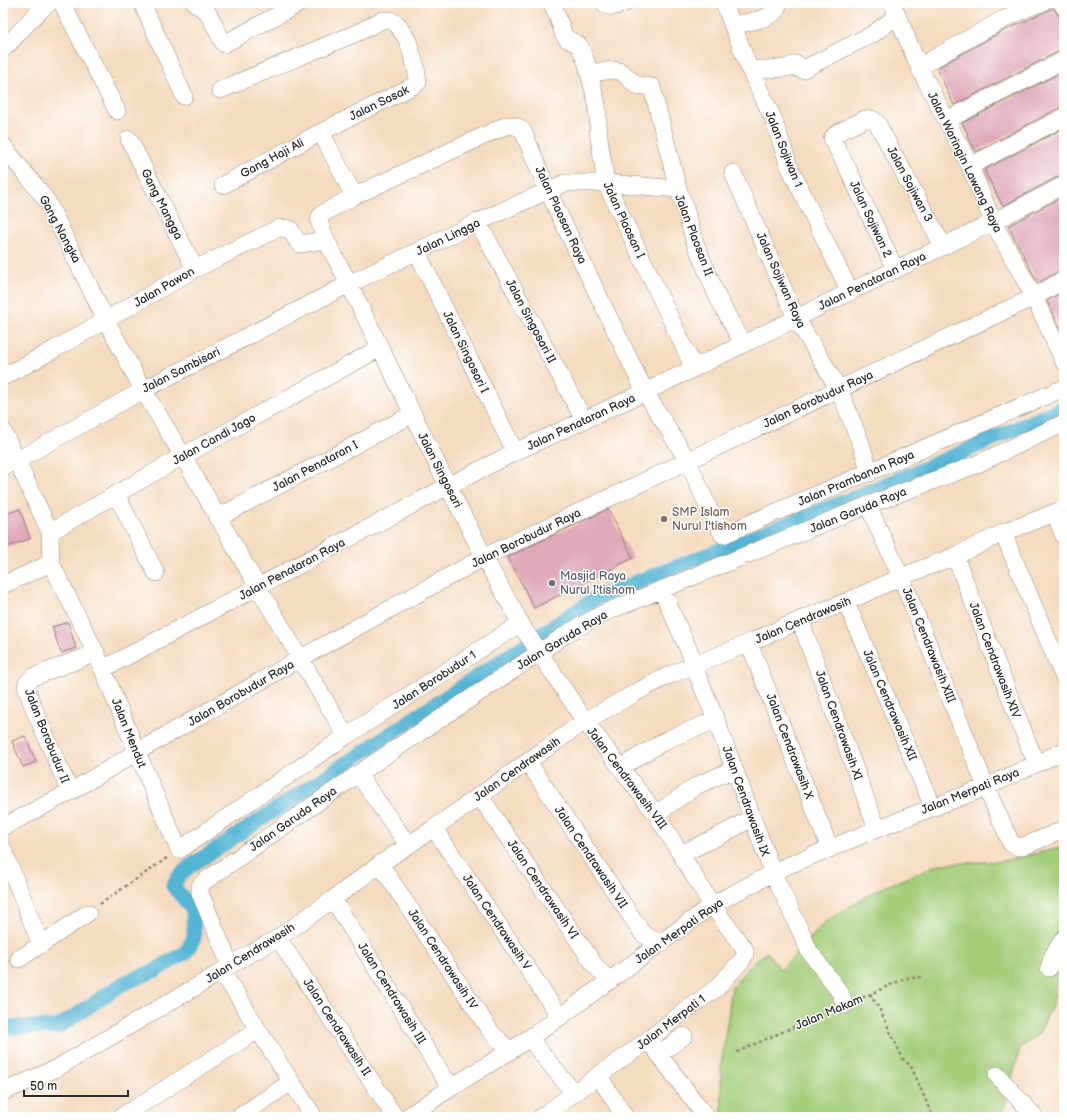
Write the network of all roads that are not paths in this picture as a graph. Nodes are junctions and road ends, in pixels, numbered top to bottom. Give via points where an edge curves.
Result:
1 (48, 3) edge
2 (62, 3) edge
3 (142, 3) edge
4 (195, 3) edge
5 (300, 3) edge
6 (552, 3) edge
7 (604, 3) edge
8 (624, 3) edge
9 (724, 3) edge
10 (778, 3) edge
11 (1062, 3) edge
12 (1030, 5) edge
13 (1064, 7) edge
14 (895, 9) edge
15 (732, 25) junction
16 (3, 49) edge
17 (1064, 60) edge
18 (919, 67) junction
19 (750, 70) junction
20 (589, 73) junction
21 (220, 90) dead end
22 (184, 96) dead end
23 (117, 111) dead end
24 (1064, 117) edge
25 (947, 120) junction
26 (877, 123) joint
27 (321, 132) junction
28 (129, 139) dead end
29 (3, 145) edge
30 (970, 166) junction
31 (733, 172) dead end
32 (606, 183) junction
33 (223, 185) dead end
34 (1064, 185) edge
35 (678, 189) junction
36 (548, 191) junction
37 (354, 196) junction
38 (478, 222) junction
39 (993, 222) junction
40 (326, 240) junction
41 (943, 246) junction
42 (417, 252) junction
43 (195, 269) junction
44 (895, 269) junction
45 (1064, 280) edge
46 (349, 284) junction
47 (850, 292) junction
48 (1034, 297) junction
49 (796, 318) junction
50 (106, 320) junction
51 (743, 344) junction
52 (380, 348) junction
53 (1064, 362) edge
54 (694, 368) junction
55 (3, 376) edge
56 (1064, 388) edge
57 (839, 389) junction
58 (143, 390) junction
59 (645, 392) junction
60 (413, 414) junction
61 (584, 420) junction
62 (1064, 423) edge
63 (3, 431) edge
64 (515, 452) junction
65 (183, 456) junction
66 (688, 461) junction
67 (10, 464) edge
68 (870, 473) junction
69 (448, 486) junction
70 (116, 494) junction
71 (868, 505) junction
72 (1059, 511) edge
73 (217, 518) junction
74 (50, 532) junction
75 (1003, 533) junction
76 (1064, 537) edge
77 (955, 556) junction
78 (484, 557) junction
79 (51, 563) junction
80 (156, 573) dead end
81 (901, 577) junction
82 (3, 585) edge
83 (258, 587) junction
84 (663, 589) junction
85 (846, 602) junction
86 (800, 620) junction
87 (530, 638) junction
88 (749, 642) junction
89 (96, 653) junction
90 (301, 658) junction
91 (695, 664) junction
92 (103, 670) junction
93 (1064, 678) edge
94 (716, 720) junction
95 (585, 721) junction
96 (346, 736) junction
97 (1064, 751) edge
98 (137, 752) junction
99 (528, 762) junction
100 (1038, 763) junction
101 (621, 767) junction
102 (734, 769) junction
103 (358, 774) junction
104 (986, 787) junction
105 (70, 792) junction
106 (479, 795) junction
107 (933, 807) junction
108 (656, 814) junction
109 (752, 818) junction
110 (3, 827) edge
111 (434, 828) junction
112 (877, 829) junction
113 (1064, 829) edge
114 (408, 845) junction
115 (3, 849) edge
116 (830, 849) junction
117 (681, 854) junction
118 (380, 864) junction
119 (773, 873) junction
120 (333, 899) junction
121 (712, 905) junction
122 (88, 913) road end
123 (278, 938) junction
124 (1064, 938) edge
125 (661, 944) junction
126 (41, 945) junction
127 (19, 959) dead end
128 (1049, 968) dead end
129 (226, 969) junction
130 (610, 981) junction
131 (844, 1005) road end
132 (560, 1017) junction
133 (258, 1030) junction
134 (684, 1036) dead end
135 (529, 1038) junction
136 (648, 1040) junction
137 (510, 1051) junction
138 (659, 1054) junction
139 (997, 1075) dead end
140 (598, 1076) junction
141 (291, 1082) junction
142 (452, 1087) junction
143 (3, 1092) edge
144 (574, 1093) junction
145 (547, 1115) edge
146 (121, 1117) edge
147 (238, 1117) edge
148 (314, 1117) edge
149 (395, 1117) edge
150 (407, 1117) edge
151 (625, 1117) edge
152 (706, 1117) edge
153 (1034, 1117) edge

1 - 16 street
2 - 23 street
3 - 22 street
4 - 5 street via 208,13 224,44
6 - 20 street, Jalan Plaosan I via 563,33 567,39 579,45
7 - 8 street via 614,7
9 - 15 street, Jalan Sojiwan 1
10 - 15 street via 775,12 748,23
11 - 13 street
12 - 18 street
14 - 18 street, Jalan Waringin Lawang Raya
14 - 19 street via 873,34 802,70 796,64 786,68
15 - 19 street, Jalan Sojiwan 1
17 - 25 street
18 - 25 street, Jalan Waringin Lawang Raya
19 - 47 street, Jalan Sojiwan 1 via 773,118 789,166
20 - 32 street, Jalan Plaosan I via 597,104
20 - 35 street via 619,71 636,85 652,87
21 - 27 street, Jalan Sasak via 382,20 390,20 397,24 408,41 418,82
24 - 30 street
25 - 30 street, Jalan Waringin Lawang Raya
26 - 41 street, Jalan Sojiwan 3
26 - 44 street, Jalan Sojiwan 2 via 872,119 865,119 839,132 832,139
27 - 33 street, Gang Haji Ali
27 - 37 street
28 - 43 street, Gang Mangga
29 - 50 street, Gang Nangka via 47,201
30 - 39 street, Jalan Waringin Lawang Raya
31 - 49 street, Jalan Sojiwan Raya
32 - 35 street, Jalan Plaosan II
32 - 36 street, Jalan Plaosan II via 565,183
32 - 54 street, Jalan Plaosan I
34 - 39 street, Jalan Penataran Raya
35 - 51 street, Jalan Plaosan II via 694,240 718,298
36 - 37 street, Jalan Plaosan Raya via 524,131 516,126 507,126
36 - 38 street, Jalan Lingga
36 - 59 street, Jalan Plaosan Raya
37 - 40 street via 320,217
38 - 42 street, Jalan Lingga
38 - 61 street, Jalan Singosari II
39 - 41 street, Jalan Penataran Raya
39 - 48 street, Jalan Waringin Lawang Raya
40 - 43 street, Jalan Pawon via 300,244 290,229 280,227
40 - 46 street
41 - 44 street, Jalan Penataran Raya
42 - 46 street, Jalan Lingga
42 - 64 street, Jalan Singosari I
43 - 50 street, Jalan Pawon
44 - 47 street, Jalan Penataran Raya
45 - 48 street, Jalan Borobudur Raya
46 - 52 street, Jalan Singosari
46 - 58 street, Jalan Sambisari
47 - 49 street, Jalan Penataran Raya
48 - 53 street, Jalan Waringin Lawang Raya
48 - 57 street, Jalan Borobudur Raya
49 - 51 street, Jalan Penataran Raya
49 - 57 street, Jalan Sojiwan Raya
50 - 55 street, Jalan Pawon
50 - 58 street, Gang Nangka
51 - 54 street, Jalan Penataran Raya
52 - 60 street, Jalan Singosari
52 - 65 street, Jalan Candi Jago
54 - 59 street, Jalan Penataran Raya
56 - 68 street, Jalan Prambanan Raya
57 - 66 street, Jalan Borobudur Raya
57 - 68 street, Jalan Sojiwan Raya via 862,444
58 - 65 street, Gang Nangka
58 - 67 street, Jalan Sambisari
59 - 61 street, Jalan Penataran Raya
59 - 66 street, Jalan Plaosan Raya
60 - 69 street, Jalan Singosari
60 - 73 street, Jalan Penataran I
61 - 64 street, Jalan Penataran Raya
62 - 71 street, Jalan Garuda Raya via 975,465
63 - 67 street, Jalan Mendut
64 - 69 street, Jalan Penataran Raya
65 - 70 street, Jalan Candi Jago
65 - 73 street, Gang Nangka
66 - 68 street, Jalan Prambanan Raya via 723,535
66 - 78 street, Jalan Borobudur Raya
67 - 74 street, Jalan Mendut
69 - 78 street, Jalan Singosari
69 - 83 street, Jalan Penataran Raya
70 - 74 street, Jalan Candi Jago
70 - 80 street
71 - 81 street, Jalan Cendrawasih XIII
71 - 84 street, Jalan Garuda Raya
72 - 75 street, Jalan Cendrawasih
72 - 76 street
73 - 83 street, Gang Nangka
74 - 79 street, Jalan Mendut
75 - 77 street, Jalan Cendrawasih
75 - 93 street
77 - 81 street, Jalan Cendrawasih
77 - 100 street, Jalan Cendrawasih XIV via 1031,751
78 - 87 street, Jalan Singosari
78 - 90 street, Jalan Borobudur Raya
79 - 82 street
79 - 89 street, Jalan Mendut
81 - 85 street, Jalan Cendrawasih
81 - 104 street, Jalan Cendrawasih XIII
83 - 90 street, Gang Nangka
83 - 92 street, Jalan Penataran Raya
84 - 87 street, Jalan Garuda Raya via 604,613 568,633
84 - 91 street, Jalan Cendrawasih IX
85 - 86 street, Jalan Cendrawasih
85 - 107 street, Jalan Cendrawasih XII
86 - 88 street, Jalan Cendrawasih
86 - 112 street, Jalan Cendrawasih XI
87 - 95 street, Jalan Cendrawasih VIII
87 - 96 street, Jalan Borobudur 1
87 - 103 street, Jalan Garuda Raya
88 - 91 street, Jalan Cendrawasih
88 - 116 street, Jalan Cendrawasih X
89 - 92 street, Jalan Mendut
89 - 105 street, Jalan Borobudur II via 33,677 27,682 26,687
90 - 96 street, Gang Nangka
90 - 98 street, Jalan Borobudur Raya
91 - 94 street, Jalan Cendrawasih IX
91 - 95 street, Jalan Cendrawasih via 667,676
92 - 98 street, Jalan Mendut
94 - 101 street via 668,739
94 - 102 street, Jalan Cendrawasih IX
95 - 99 street, Jalan Cendrawasih
95 - 101 street, Jalan Cendrawasih VIII
96 - 98 street, Jalan Mendut via 179,850
97 - 100 street, Jalan Merpati Raya
98 - 105 street, Jalan Borobudur Raya
99 - 106 street, Jalan Cendrawasih
99 - 125 street, Jalan Cendrawasih VII via 643,934
100 - 104 street, Jalan Merpati Raya
101 - 108 street, Jalan Cendrawasih VIII
102 - 108 street via 696,786
102 - 109 street, Jalan Cendrawasih IX
103 - 114 street
103 - 129 street, Jalan Garuda Raya via 200,886 200,893
104 - 107 street, Jalan Merpati Raya
104 - 113 street, Jalan Cendrawasih XIII via 1014,845 1018,847
105 - 110 street, Jalan Borobudur Raya
106 - 111 street, Jalan Cendrawasih
106 - 130 street, Jalan Cendrawasih VI via 596,967
107 - 112 street, Jalan Merpati Raya
108 - 117 street, Jalan Cendrawasih VIII
109 - 117 street
109 - 119 street, Jalan Cendrawasih IX
111 - 114 street, Jalan Cendrawasih
111 - 132 street, Jalan Cendrawasih V
112 - 116 street, Jalan Merpati Raya
114 - 118 street, Jalan Cendrawasih
115 - 126 street
116 - 119 street, Jalan Merpati Raya
117 - 121 street, Jalan Cendrawasih VIII
118 - 120 street, Jalan Cendrawasih
118 - 137 street, Jalan Cendrawasih IV via 491,1032
119 - 121 street, Jalan Merpati Raya
119 - 131 street, Jalan Cendrawasih IX via 809,950 841,994
120 - 123 street, Jalan Cendrawasih
120 - 142 street, Jalan Cendrawasih III
121 - 125 street, Jalan Merpati Raya
121 - 136 street, Jalan Merpati 1 via 745,950 742,960 717,988
122 - 126 street
123 - 129 street, Jalan Cendrawasih
123 - 149 street, Jalan Cendrawasih II
124 - 128 street via 1053,955
125 - 130 street, Jalan Merpati Raya
126 - 127 street
129 - 133 street
129 - 143 street, Jalan Cendrawasih via 57,1068
130 - 132 street, Jalan Merpati Raya
132 - 135 street, Jalan Merpati Raya
133 - 141 street
133 - 146 street
134 - 138 street
135 - 137 street, Jalan Merpati Raya
135 - 144 street
136 - 138 street
136 - 140 street, Jalan Merpati 1
137 - 142 street, Jalan Merpati Raya
138 - 152 street
139 - 153 street
140 - 144 street, Jalan Merpati 1
140 - 151 street
141 - 147 street
141 - 148 street
142 - 150 street, Jalan Merpati Raya
144 - 145 street, Jalan Merpati 1

